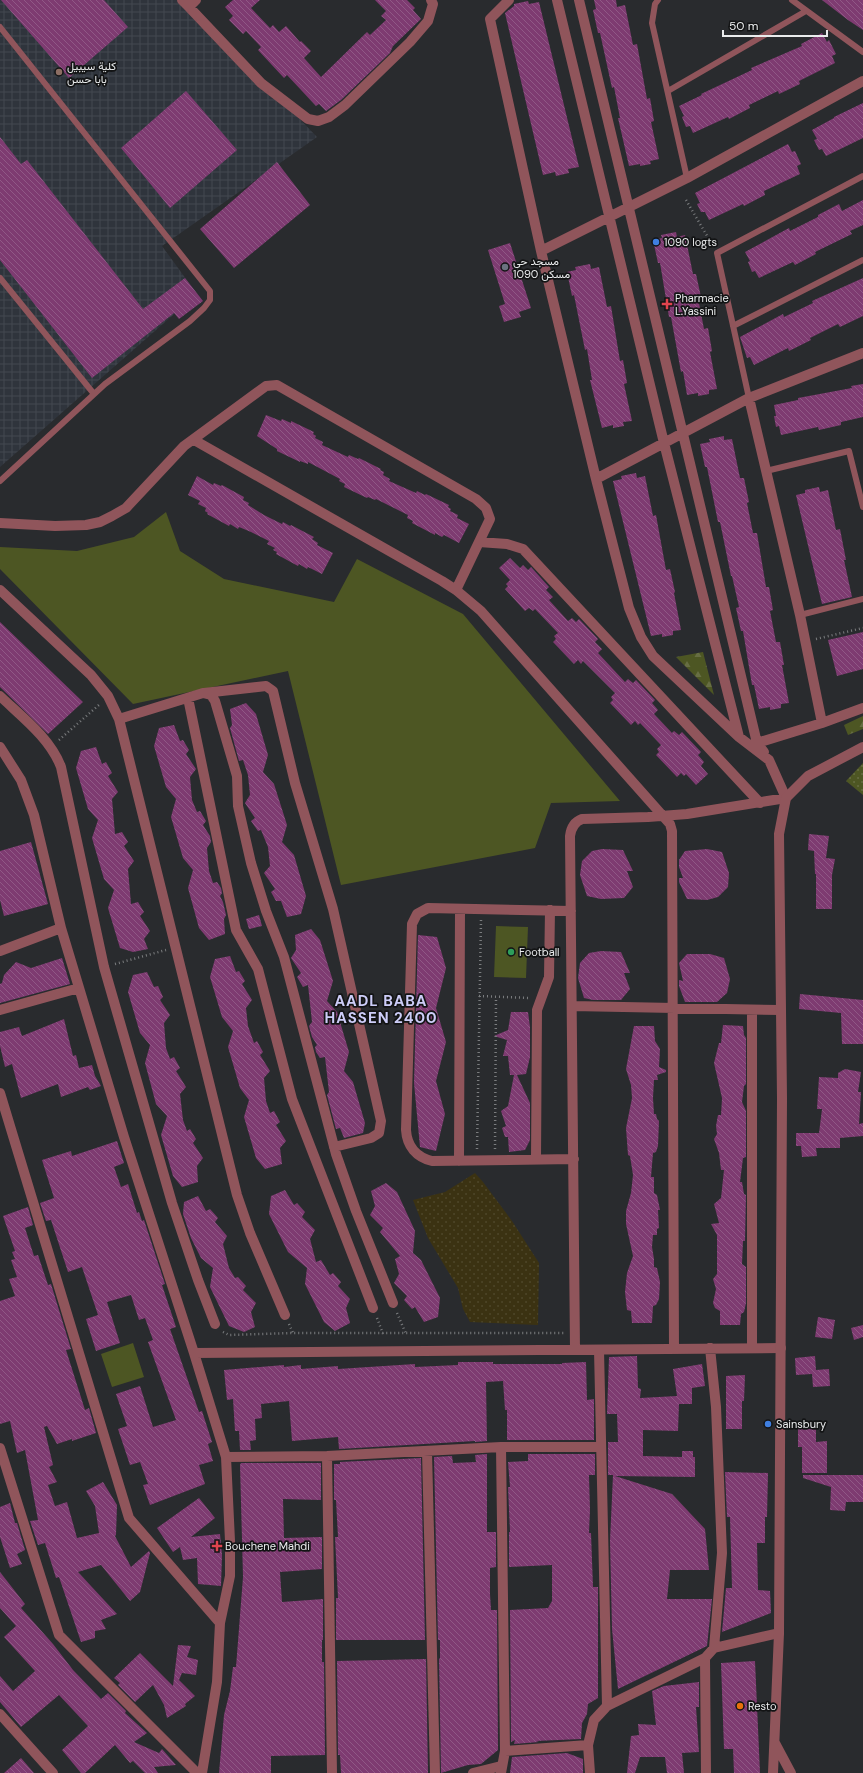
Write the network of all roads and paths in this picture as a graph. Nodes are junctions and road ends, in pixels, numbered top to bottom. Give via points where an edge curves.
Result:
1 (431, 0) edge
2 (509, 0) edge
3 (557, 0) edge
4 (579, 0) edge
5 (658, 0) edge
6 (792, 0) edge
7 (189, 2) edge
8 (806, 11) junction
9 (0, 27) edge
10 (863, 52) edge
11 (863, 81) edge
12 (668, 91) junction
13 (863, 176) edge
14 (687, 178) junction
15 (686, 200) dead end
16 (630, 208) junction
17 (611, 217) junction
18 (541, 251) junction
19 (717, 253) junction
20 (863, 260) edge
21 (0, 278) edge
22 (733, 326) junction
23 (863, 353) edge
24 (94, 394) junction
25 (749, 398) junction
26 (682, 433) junction
27 (194, 440) junction
28 (664, 443) junction
29 (766, 471) junction
30 (596, 479) junction
31 (0, 481) edge
32 (863, 507) edge
33 (0, 523) edge
34 (479, 542) junction
35 (0, 590) edge
36 (456, 590) junction
37 (863, 599) edge
38 (800, 615) junction
39 (863, 628) edge
40 (806, 641) junction
41 (203, 693) junction
42 (0, 696) edge
43 (108, 696) junction
44 (188, 698) junction
45 (863, 708) edge
46 (119, 719) junction
47 (822, 723) junction
48 (739, 737) junction
49 (757, 743) junction
50 (51, 748) junction
51 (863, 748) edge
52 (1, 750) edge
53 (769, 760) junction
54 (786, 798) junction
55 (760, 803) junction
56 (665, 816) junction
57 (460, 909) junction
58 (481, 910) junction
59 (550, 910) junction
60 (571, 911) junction
61 (61, 928) junction
62 (176, 948) junction
63 (0, 950) edge
64 (104, 967) junction
65 (79, 988) junction
66 (479, 996) junction
67 (496, 997) junction
68 (540, 998) junction
69 (572, 1006) junction
70 (674, 1009) junction
71 (0, 1010) edge
72 (780, 1010) junction
73 (752, 1011) junction
74 (0, 1093) edge
75 (334, 1147) junction
76 (574, 1159) junction
77 (494, 1160) junction
78 (536, 1160) junction
79 (459, 1161) junction
80 (476, 1161) junction
81 (393, 1303) joint
82 (373, 1308) joint
83 (285, 1315) dead end
84 (215, 1324) joint
85 (576, 1333) junction
86 (383, 1334) junction
87 (406, 1334) junction
88 (710, 1348) junction
89 (752, 1348) junction
90 (781, 1348) junction
91 (575, 1350) junction
92 (599, 1350) junction
93 (674, 1350) junction
94 (194, 1353) junction
95 (501, 1447) junction
96 (601, 1447) junction
97 (0, 1448) edge
98 (427, 1452) junction
99 (327, 1456) junction
100 (226, 1457) junction
101 (220, 1623) junction
102 (779, 1633) junction
103 (714, 1648) junction
104 (705, 1658) junction
105 (607, 1706) junction
106 (0, 1714) edge
107 (775, 1741) junction
108 (588, 1745) junction
109 (505, 1751) junction
110 (501, 1770) edge
111 (53, 1773) edge
112 (197, 1773) edge
113 (202, 1773) edge
114 (332, 1773) edge
115 (436, 1773) edge
116 (473, 1773) edge
117 (590, 1773) edge
118 (706, 1773) edge
119 (773, 1773) edge
120 (791, 1773) edge

1 - 7 street via 433,4 428,21 410,42 345,105 329,118 318,121 308,119 261,83
2 - 18 street via 490,19
3 - 17 street
4 - 16 street
5 - 12 lane via 652,23
6 - 8 lane
8 - 10 lane
8 - 12 lane
9 - 24 lane via 210,291 210,300 190,321
11 - 14 street
12 - 14 lane
13 - 19 lane
14 - 16 street
15 - 19 path
16 - 17 street
16 - 26 street
17 - 18 street
17 - 28 street
18 - 30 street
19 - 22 lane
20 - 22 lane
21 - 24 lane
22 - 25 lane
23 - 25 street
24 - 31 lane
25 - 26 street
25 - 29 street
26 - 28 street
26 - 49 street
27 - 33 street via 184,446 126,508 100,522 55,526
27 - 34 street via 266,386 277,385 476,499 486,508 490,519
27 - 36 street
28 - 30 street
28 - 48 street
29 - 32 lane via 849,451
29 - 38 street
30 - 48 street via 629,608 641,637 653,656
34 - 36 street
34 - 55 street via 507,544 523,549
35 - 43 street via 91,675
36 - 56 street via 481,611
37 - 38 lane
38 - 40 street
39 - 40 path
40 - 47 street
41 - 44 street
41 - 75 street via 214,698 218,709 237,776 238,806 251,863 284,956
41 - 75 street via 266,686 272,691 295,783 333,909 381,1121 379,1133 371,1138
42 - 50 street
43 - 46 street
43 - 50 path
44 - 46 street
44 - 82 street via 236,930 258,969 292,1099
45 - 47 street
46 - 62 street
47 - 49 street
48 - 53 street
49 - 53 street
50 - 64 street via 61,767
51 - 54 street via 808,776
52 - 61 street via 22,780 34,815
53 - 54 street
54 - 55 street
54 - 72 street via 779,834
55 - 56 street
56 - 60 street via 587,818 575,824 570,832
56 - 70 street via 672,831
57 - 58 street
57 - 79 street
57 - 79 street via 424,910 417,914 412,924 406,1130 408,1142 420,1156 432,1161
58 - 59 street
58 - 66 path
59 - 60 street
59 - 68 street via 549,977
60 - 69 street
61 - 63 street
61 - 65 street
62 - 64 path
62 - 83 street via 237,1195 250,1233
64 - 84 street via 172,1203
65 - 71 street
65 - 94 street
66 - 67 path
66 - 80 path
67 - 68 path
67 - 77 path
68 - 78 street via 537,1010
69 - 70 street
69 - 76 street
70 - 73 street
70 - 93 street
72 - 73 street
72 - 90 street
73 - 89 street
74 - 101 street via 129,1518
75 - 81 street via 356,1212
76 - 78 street
76 - 85 street
77 - 78 street
77 - 80 street
79 - 80 street
81 - 87 path
82 - 86 path
84 - 86 path via 220,1331 229,1335
85 - 87 path
85 - 91 street
86 - 87 path
88 - 89 street
88 - 93 street
88 - 103 street via 716,1407 722,1553
89 - 90 street
90 - 102 street
91 - 92 street
91 - 94 street
92 - 93 street
92 - 96 street
94 - 100 street
95 - 96 street
95 - 98 street
95 - 109 street
96 - 105 street
97 - 112 street via 59,1635
98 - 99 street
98 - 115 street
99 - 100 street
99 - 114 street
100 - 101 street via 230,1576
101 - 113 street via 217,1682
102 - 103 street
102 - 107 street
103 - 104 street
104 - 105 street
104 - 118 street
105 - 108 street via 594,1720
106 - 111 street
107 - 119 street
107 - 120 street
108 - 109 street
108 - 117 street
109 - 110 street
110 - 116 street

